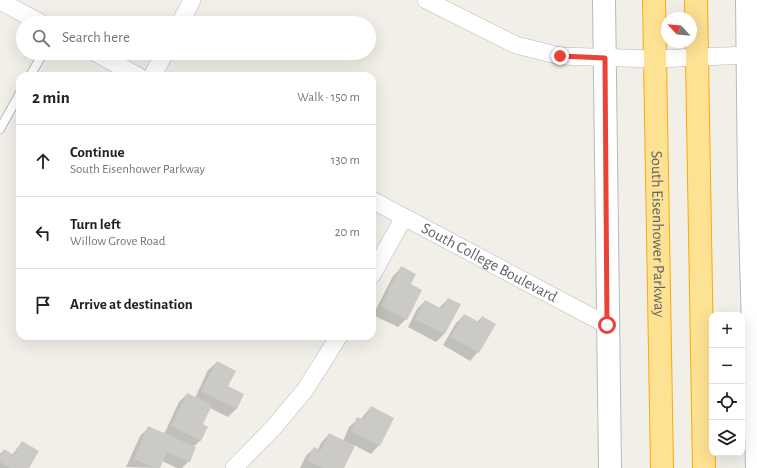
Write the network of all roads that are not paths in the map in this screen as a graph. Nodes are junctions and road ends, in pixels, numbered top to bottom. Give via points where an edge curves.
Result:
1 (192, 0) edge
2 (426, 0) edge
3 (604, 0) edge
4 (654, 0) edge
5 (696, 0) edge
6 (747, 0) edge
7 (0, 1) edge
8 (28, 16) edge
9 (184, 16) edge
10 (748, 55) junction
11 (697, 56) junction
12 (605, 58) junction
13 (655, 59) junction
14 (39, 60) edge
15 (109, 60) edge
16 (161, 60) edge
17 (32, 72) edge
18 (131, 72) edge
19 (154, 72) edge
20 (16, 100) edge
21 (0, 129) edge
22 (753, 189) edge
23 (376, 202) edge
24 (404, 217) junction
25 (376, 268) edge
26 (607, 325) junction
27 (336, 340) edge
28 (757, 466) edge
29 (234, 468) edge
30 (610, 468) edge
31 (662, 468) edge
32 (704, 468) edge

1 - 9 street
2 - 12 street via 516,45 560,56
3 - 12 street
4 - 13 highway, South Eisenhower Parkway
5 - 11 highway
6 - 10 street
7 - 8 street
10 - 11 street
10 - 22 street
11 - 13 street
11 - 32 highway
12 - 13 street
12 - 26 street
13 - 31 highway, South Eisenhower Parkway
14 - 17 lane
15 - 18 street
16 - 19 street
20 - 21 lane
22 - 28 street
23 - 24 street, South College Boulevard
24 - 25 street
24 - 26 street, South College Boulevard
26 - 30 street
27 - 29 street via 305,390

